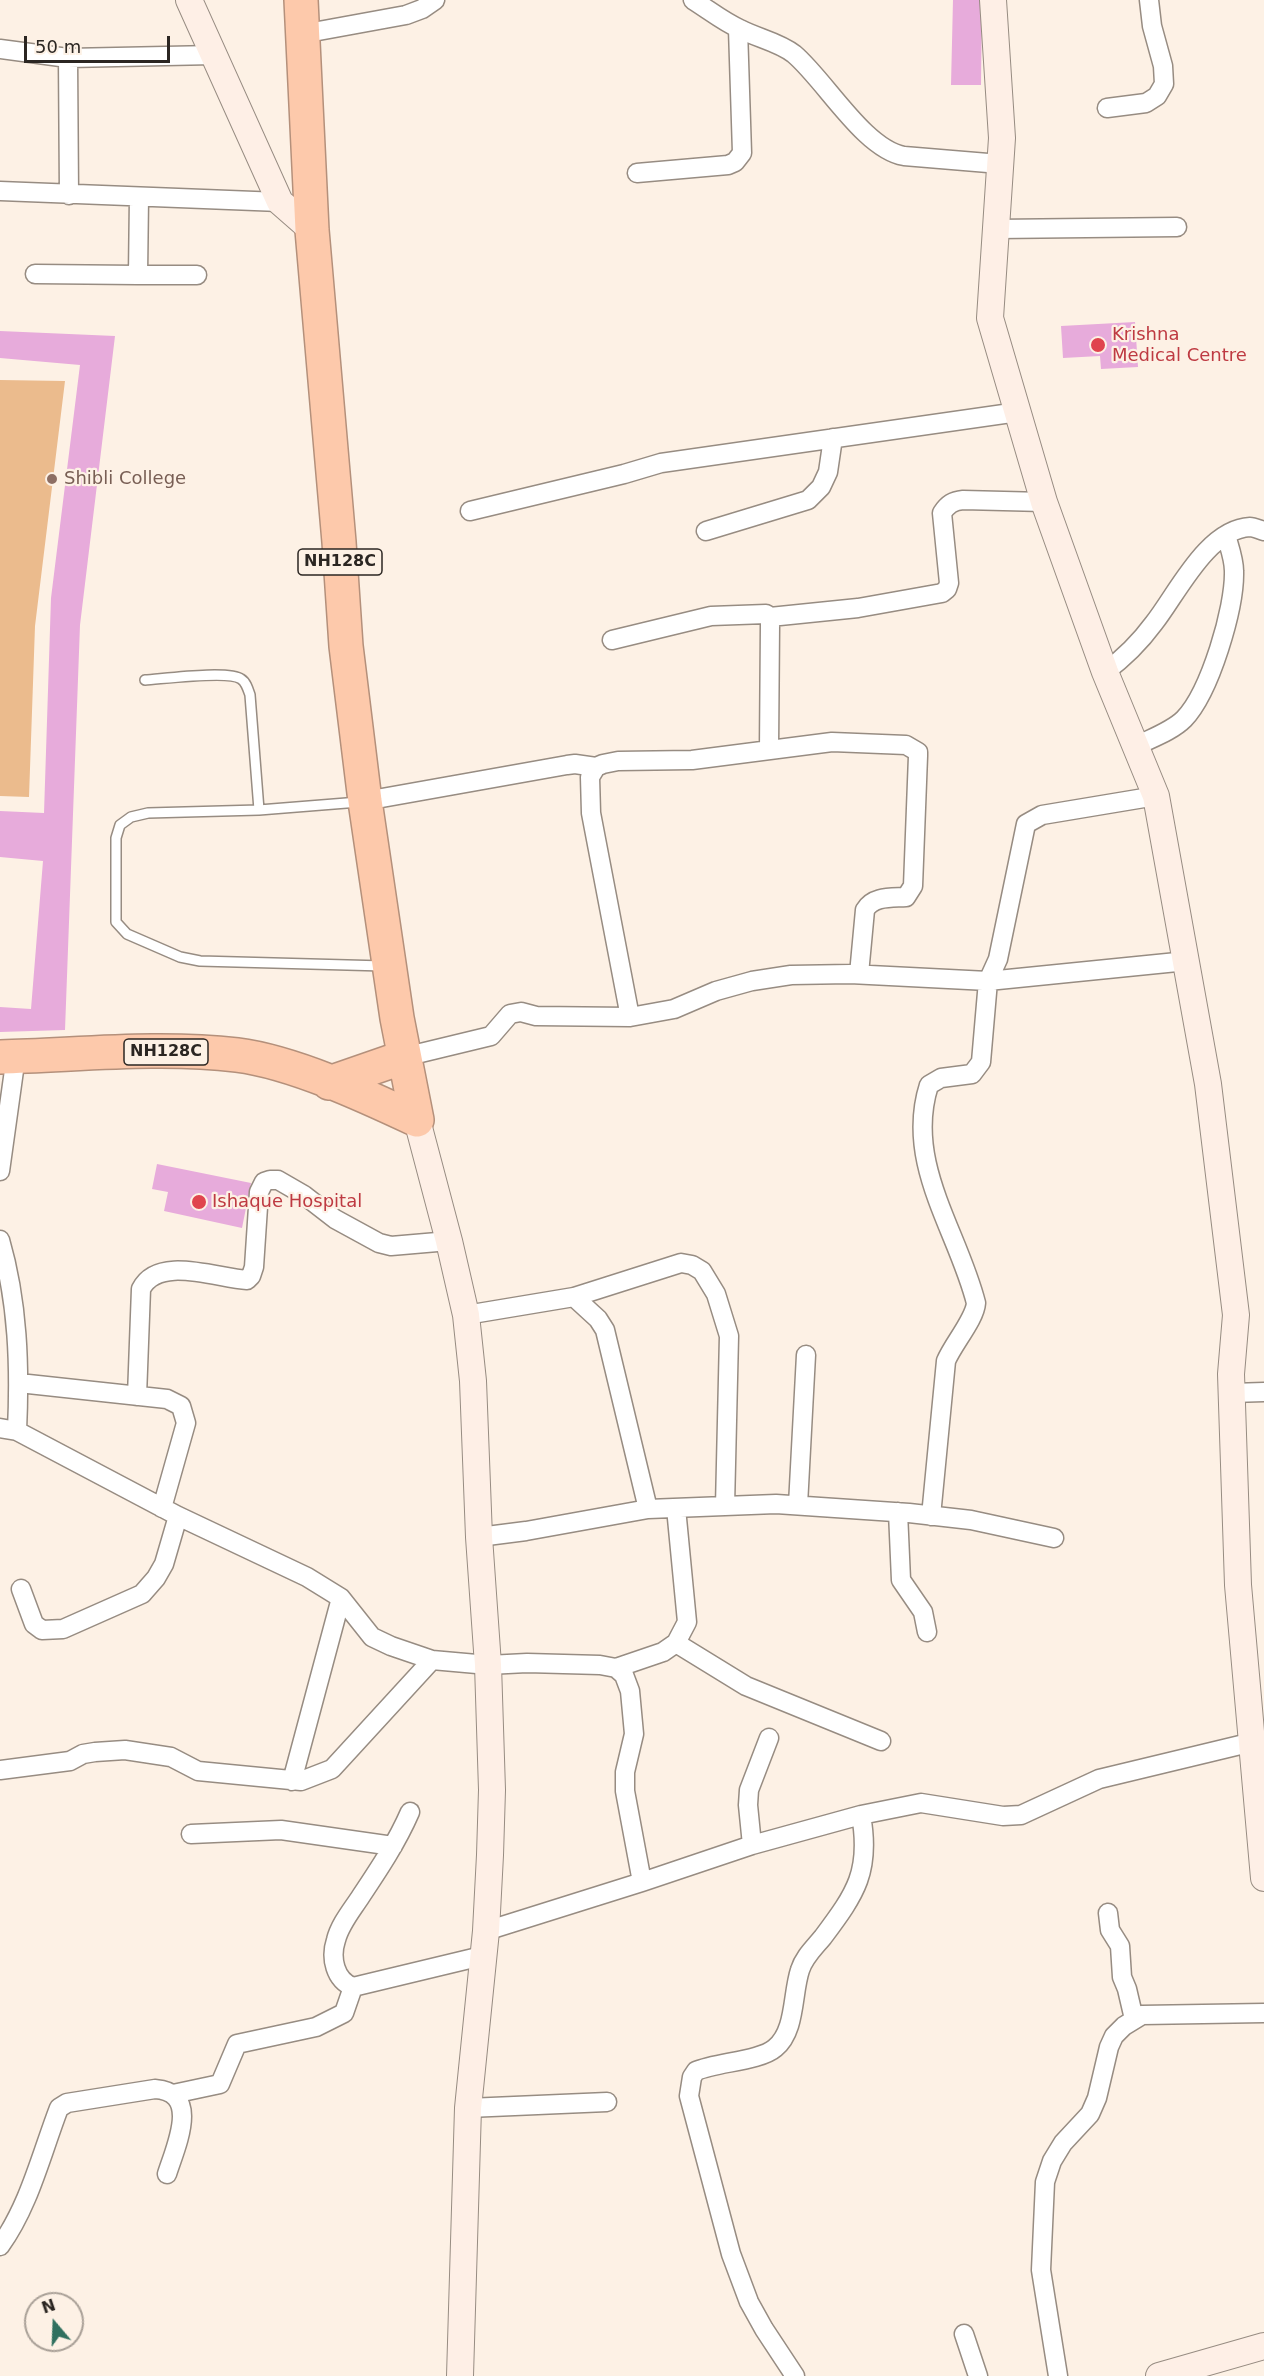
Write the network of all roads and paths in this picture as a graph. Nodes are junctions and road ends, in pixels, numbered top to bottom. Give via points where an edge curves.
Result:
1 (189, 0) edge
2 (301, 0) edge
3 (435, 0) edge
4 (693, 0) edge
5 (993, 0) edge
6 (1149, 0) edge
7 (738, 29) junction
8 (302, 34) junction
9 (0, 49) edge
10 (214, 55) junction
11 (68, 58) junction
12 (1107, 108) dead end
13 (1000, 164) junction
14 (637, 173) dead end
15 (0, 191) edge
16 (69, 195) junction
17 (139, 197) junction
18 (280, 202) junction
19 (1177, 227) dead end
20 (996, 229) junction
21 (312, 230) junction
22 (35, 274) dead end
23 (197, 274) dead end
24 (138, 275) junction
25 (1018, 412) junction
26 (833, 438) junction
27 (1044, 502) junction
28 (470, 511) dead end
29 (706, 531) dead end
30 (1264, 531) edge
31 (1226, 535) junction
32 (770, 617) junction
33 (612, 640) dead end
34 (1105, 672) junction
35 (145, 680) dead end
36 (1136, 746) junction
37 (769, 750) junction
38 (596, 767) junction
39 (1156, 796) junction
40 (365, 801) junction
41 (259, 810) junction
42 (1187, 961) junction
43 (390, 966) junction
44 (859, 974) junction
45 (988, 981) junction
46 (630, 1017) junction
47 (8, 1057) edge
48 (404, 1057) junction
49 (328, 1083) junction
50 (417, 1120) junction
51 (0, 1171) edge
52 (0, 1240) edge
53 (449, 1241) junction
54 (574, 1297) junction
55 (466, 1315) junction
56 (806, 1355) dead end
57 (19, 1383) junction
58 (1264, 1392) edge
59 (1232, 1393) junction
60 (137, 1396) junction
61 (9, 1429) edge
62 (798, 1505) junction
63 (726, 1506) junction
64 (676, 1508) junction
65 (648, 1509) junction
66 (170, 1512) junction
67 (898, 1512) junction
68 (931, 1516) junction
69 (479, 1537) junction
70 (1054, 1538) dead end
71 (21, 1589) dead end
72 (341, 1598) junction
73 (927, 1632) dead end
74 (676, 1643) junction
75 (432, 1660) junction
76 (488, 1665) junction
77 (616, 1668) junction
78 (769, 1738) dead end
79 (881, 1741) dead end
80 (1257, 1741) edge
81 (0, 1770) edge
82 (292, 1781) junction
83 (410, 1812) dead end
84 (861, 1815) junction
85 (191, 1833) dead end
86 (752, 1845) junction
87 (393, 1846) junction
88 (1263, 1852) edge
89 (1264, 1878) edge
90 (642, 1882) junction
91 (1108, 1913) dead end
92 (486, 1931) junction
93 (482, 1956) junction
94 (353, 1987) junction
95 (1264, 2013) edge
96 (1134, 2019) junction
97 (172, 2094) junction
98 (607, 2102) dead end
99 (468, 2108) junction
100 (167, 2174) dead end
101 (0, 2246) edge
102 (964, 2334) dead end
103 (1264, 2346) edge
104 (460, 2376) edge
105 (795, 2376) edge
106 (978, 2376) edge
107 (1058, 2376) edge
108 (1159, 2376) edge

1 - 10 street
2 - 8 highway, NH128C
3 - 8 street via 406,15
4 - 7 street
5 - 13 street via 1002,138
6 - 12 street via 1164,84 1157,96 1146,103
7 - 13 street via 794,54 872,139 895,154
7 - 14 street via 742,153 728,165
8 - 21 highway, NH128C
9 - 11 street
10 - 11 street
10 - 18 street
11 - 16 street
13 - 20 street
15 - 16 street
16 - 17 street
17 - 18 street
17 - 24 street
18 - 21 street
19 - 20 street
20 - 25 street via 990,318
21 - 40 highway, NH128C via 346,646
22 - 24 street
23 - 24 street
25 - 26 street
25 - 27 street
26 - 28 street via 661,463
26 - 29 street via 828,472 821,487 808,500
27 - 32 street via 963,500 946,506 942,513 949,583 942,593 858,608
27 - 34 street
30 - 31 street via 1250,527
31 - 34 street via 1203,554 1126,657
31 - 36 street via 1234,568 1233,599 1209,677 1184,719
32 - 33 street via 758,612 711,616
32 - 37 street
34 - 36 street
35 - 41 lane via 239,677 250,695
36 - 39 street
37 - 38 street via 692,760 618,761
37 - 44 street via 832,742 906,745 918,752 913,886 906,897 867,906
38 - 40 street via 567,765
38 - 46 street via 590,777 591,813
39 - 42 street
39 - 45 street via 1042,815 1026,824 998,959
40 - 41 lane
40 - 43 highway, NH128C
41 - 43 lane via 147,813 120,825 116,838 116,922 120,929 180,957 200,961
42 - 45 street
42 - 59 street via 1209,1084 1236,1315
43 - 48 highway, NH128C
44 - 45 street
44 - 46 street via 792,975 752,981 674,1008
45 - 68 street via 981,1062 972,1074 934,1081 925,1097 923,1152 976,1303 973,1316 946,1361
46 - 48 street via 536,1016 521,1012 510,1014 491,1036
47 - 49 highway, NH128C via 189,1052 239,1055
47 - 51 street
48 - 49 highway
48 - 50 highway, NH128C
49 - 50 highway, NH128C
50 - 53 street
52 - 57 street via 12,1295
53 - 55 street
53 - 60 street via 391,1246 379,1243 278,1180 264,1182 254,1267 247,1280 174,1270 160,1272 145,1281 141,1289
54 - 55 street
54 - 63 street via 681,1263 702,1271 716,1294 729,1336
54 - 65 street via 605,1330
55 - 69 street via 473,1381
56 - 62 street
57 - 60 street
57 - 61 street
58 - 59 street
59 - 80 street via 1238,1585
60 - 66 street via 174,1401 181,1407 186,1424
61 - 66 street
62 - 63 street
62 - 67 street
63 - 64 street
64 - 65 street
64 - 74 street via 687,1622
65 - 69 street
66 - 71 street via 164,1564 142,1594 53,1631 34,1624
66 - 72 street via 307,1577
67 - 68 street
67 - 73 street via 900,1581 923,1612
68 - 70 street via 971,1520
69 - 76 street
72 - 75 street via 372,1637
72 - 82 street
74 - 77 street via 663,1652
74 - 79 street via 746,1686
75 - 76 street
75 - 82 street via 332,1769
76 - 77 street
76 - 92 street via 492,1790
77 - 90 street via 624,1675 630,1691 634,1734 625,1791
78 - 86 street via 749,1790
80 - 84 street via 1099,1779 1021,1815 1003,1816 921,1803
80 - 88 street
81 - 82 street via 125,1750 171,1757 198,1770
83 - 87 street
84 - 86 street
84 - 105 street via 865,1848 859,1879 844,1908 806,1958 780,2043 760,2055 696,2071 689,2087 731,2254 755,2314
85 - 87 street via 281,1830
86 - 90 street
87 - 94 street via 335,1942 333,1951 341,1980
88 - 89 street
90 - 92 street
91 - 96 street via 1110,1930 1119,1942 1122,1977
92 - 93 street
93 - 94 street
93 - 99 street
94 - 97 street via 344,2013 316,2027 237,2044 220,2084
95 - 96 street via 1153,2014
96 - 107 street via 1114,2036 1090,2114 1063,2144 1045,2182 1041,2270
97 - 100 street via 183,2113
97 - 101 street via 155,2089 74,2101 59,2108 24,2206
98 - 99 street
99 - 104 street
102 - 106 street
103 - 108 street

